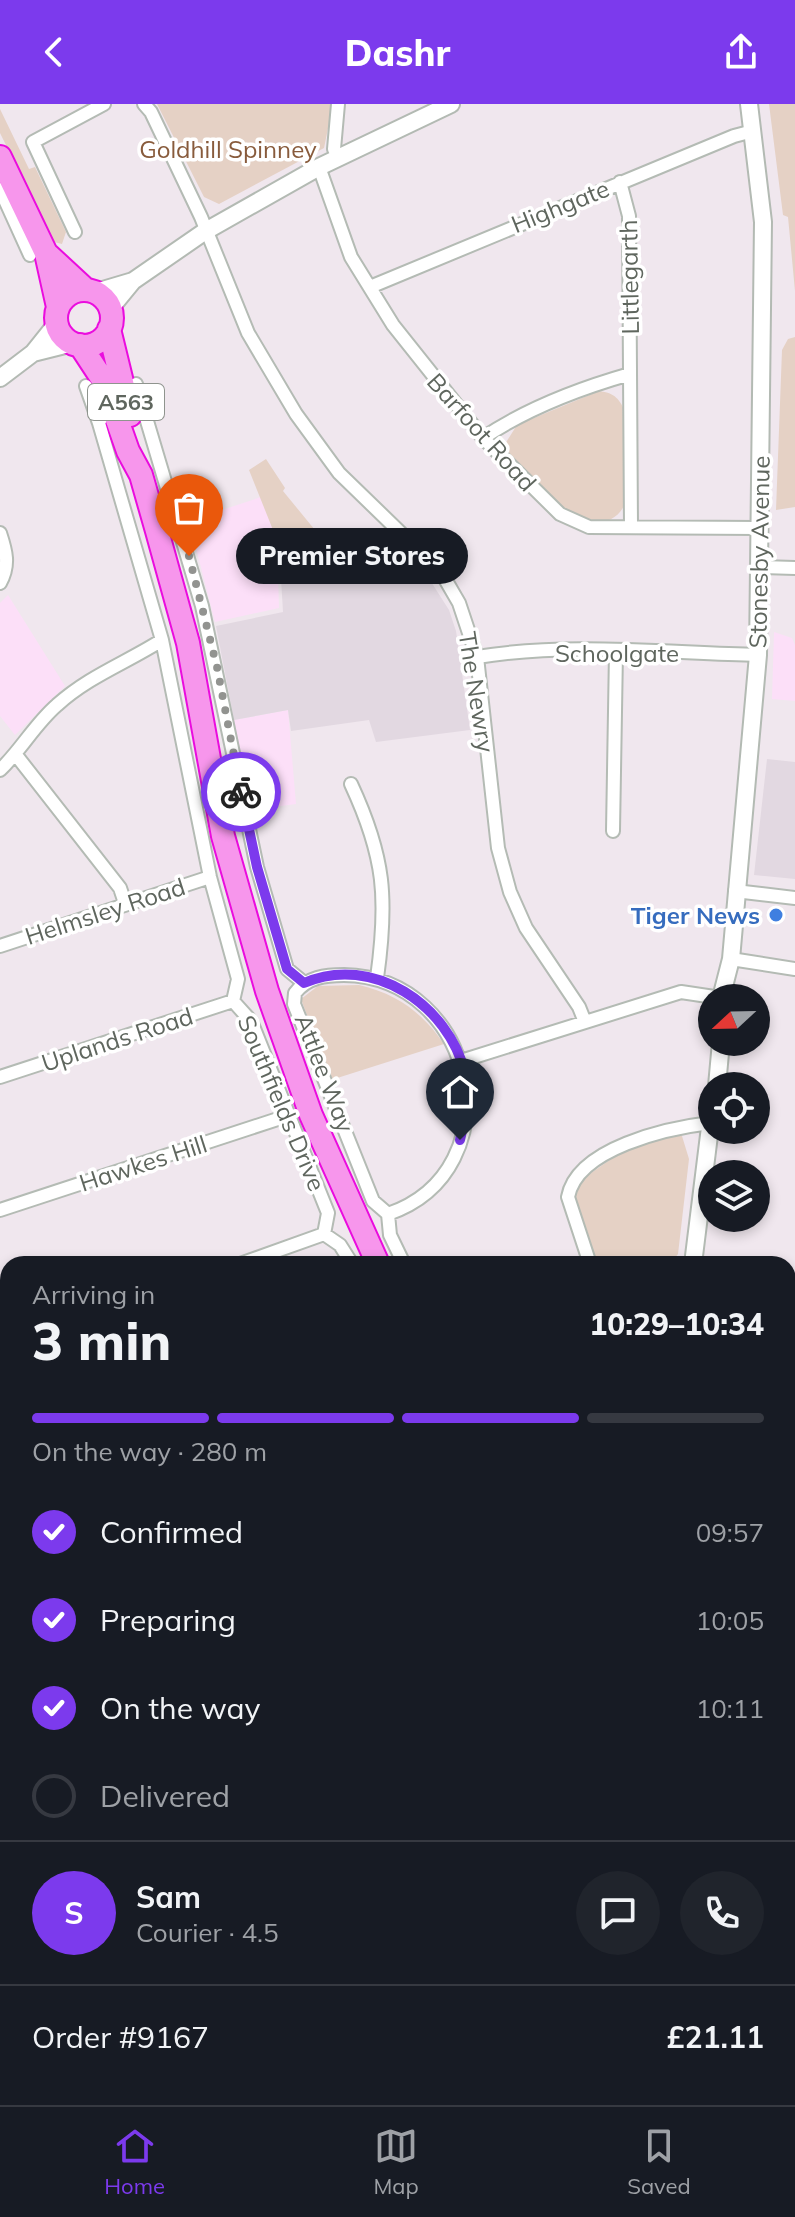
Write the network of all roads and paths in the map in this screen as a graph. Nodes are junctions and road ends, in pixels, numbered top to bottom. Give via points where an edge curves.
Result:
1 (104, 104) edge
2 (144, 104) edge
3 (338, 104) edge
4 (451, 104) edge
5 (749, 104) edge
6 (753, 131) junction
7 (0, 157) edge
8 (338, 157) junction
9 (319, 167) junction
10 (620, 182) junction
11 (0, 189) edge
12 (75, 232) dead end
13 (204, 232) junction
14 (38, 254) junction
15 (370, 287) junction
16 (100, 305) junction
17 (58, 315) junction
18 (76, 344) junction
19 (33, 353) junction
20 (630, 374) junction
21 (0, 378) edge
22 (86, 386) dead end
23 (129, 398) junction
24 (99, 423) junction
25 (483, 438) junction
26 (631, 526) junction
27 (759, 528) junction
28 (0, 533) edge
29 (759, 567) junction
30 (795, 568) edge
31 (0, 583) edge
32 (162, 640) junction
33 (616, 652) junction
34 (758, 655) junction
35 (477, 657) junction
36 (16, 755) junction
37 (0, 770) edge
38 (351, 784) dead end
39 (613, 831) dead end
40 (210, 877) junction
41 (735, 891) junction
42 (795, 898) edge
43 (125, 903) junction
44 (0, 946) edge
45 (731, 959) junction
46 (795, 969) edge
47 (377, 978) junction
48 (304, 983) junction
49 (725, 984) edge
50 (698, 995) edge
51 (233, 1001) junction
52 (585, 1022) junction
53 (461, 1061) junction
54 (0, 1077) edge
55 (287, 1116) junction
56 (698, 1121) edge
57 (708, 1144) edge
58 (0, 1210) edge
59 (388, 1214) junction
60 (324, 1234) junction
61 (262, 1256) edge
62 (347, 1256) edge
63 (374, 1256) edge
64 (400, 1256) edge
65 (587, 1256) edge
66 (694, 1256) edge

1 - 12 street via 33,142
2 - 13 street, The Newry
3 - 8 street
4 - 8 main road
5 - 6 main road, Stonesby Avenue
6 - 10 street, Highgate
6 - 27 main road, Stonesby Avenue via 763,222
7 - 14 highway
8 - 9 main road
9 - 13 main road
9 - 15 street, Barfoot Road via 351,257
10 - 15 street, Highgate
10 - 20 street, Littlegarth via 629,216
11 - 14 street
13 - 16 main road
13 - 35 street, The Newry via 248,333 296,414 339,473 441,572 459,603
14 - 16 highway
14 - 17 highway
15 - 25 street, Barfoot Road via 440,388
16 - 17 highway via 72,292
16 - 18 highway via 100,340
16 - 23 highway, Attlee Way / A563
17 - 18 highway via 66,339
17 - 19 main road
18 - 19 main road
18 - 23 highway, Attlee Way / A563
19 - 21 main road
20 - 25 street via 561,399
20 - 26 street, Littlegarth
22 - 24 street, Southfields Drive
23 - 24 street
23 - 48 street via 202,606 257,867 287,969
23 - 63 highway, Attlee Way / A563 via 141,475 188,643 223,836 265,984 311,1115
24 - 32 street, Southfields Drive
25 - 26 street, Barfoot Road via 568,519 589,527
26 - 27 street, Barfoot Road
27 - 29 main road, Stonesby Avenue
28 - 31 street via 7,554
29 - 30 street
29 - 34 main road, Stonesby Avenue
32 - 36 street via 113,664 65,697
32 - 40 street, Southfields Drive
33 - 34 street, Schoolgate
33 - 35 street, Schoolgate
33 - 39 street
34 - 41 main road, Stonesby Avenue
35 - 52 street, The Newry via 498,848 510,892 526,928
36 - 37 street
36 - 43 street via 120,888
38 - 47 street via 383,874 385,923
40 - 43 street, Helmsley Road
40 - 51 street, Southfields Drive via 238,979
41 - 42 street
41 - 45 main road, Stonesby Avenue
43 - 44 street, Helmsley Road
45 - 46 street
45 - 49 main road, Stonesby Avenue
47 - 48 street via 342,975
47 - 53 street via 429,1010
48 - 59 street, Southfields Drive via 293,997 299,1017 373,1201
50 - 52 street via 681,992
51 - 54 street, Uplands Road
51 - 55 street, Southfields Drive via 251,1021
52 - 53 street
53 - 59 street via 466,1107 453,1158 424,1193
55 - 58 street, Hawkes Hill
55 - 60 street, Southfields Drive via 328,1213
56 - 65 street via 616,1149 581,1172 568,1197
57 - 66 main road
59 - 64 street, Southfields Drive
60 - 61 street
60 - 62 street

